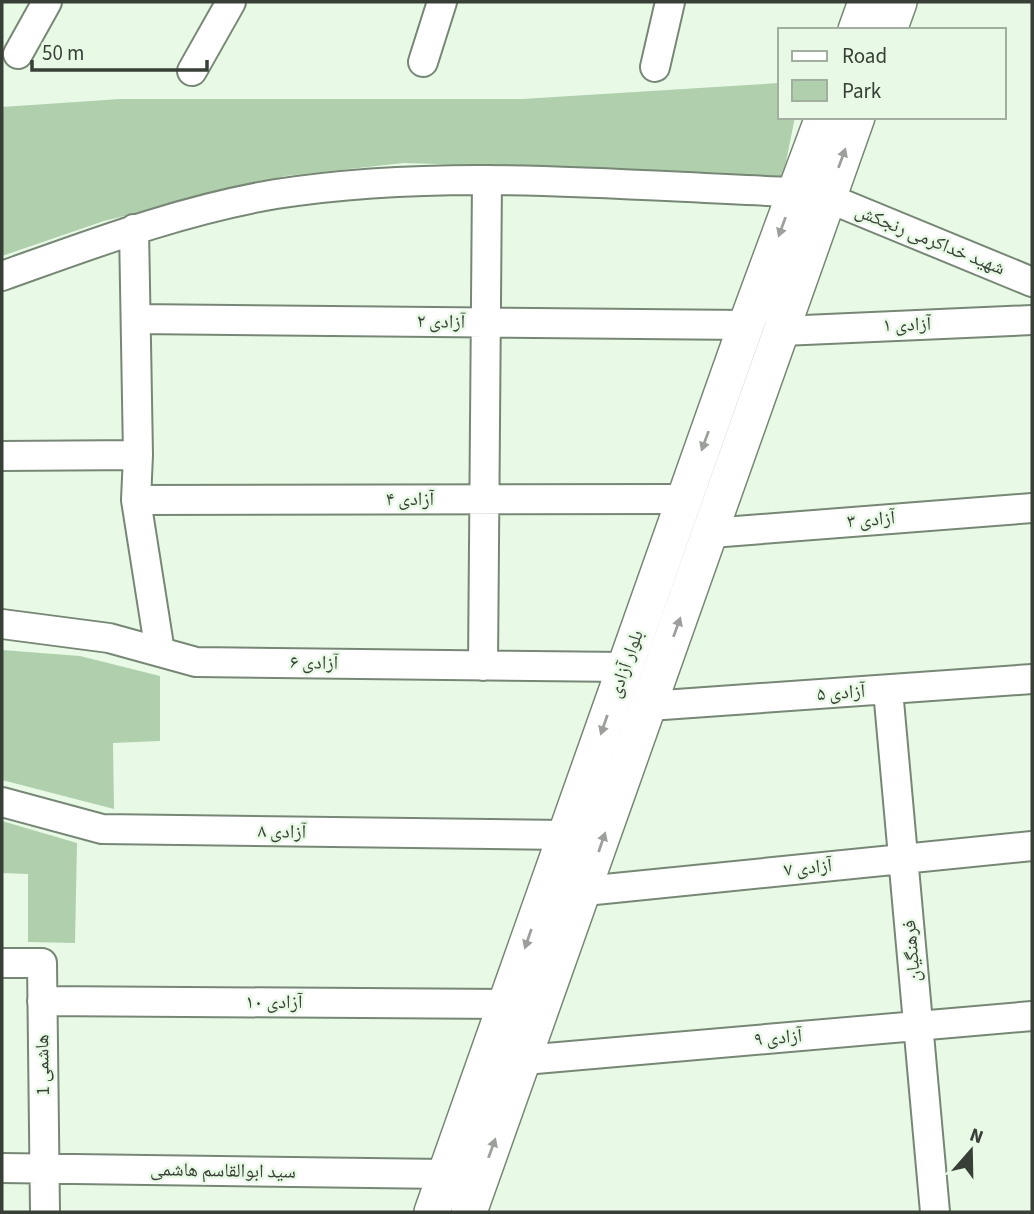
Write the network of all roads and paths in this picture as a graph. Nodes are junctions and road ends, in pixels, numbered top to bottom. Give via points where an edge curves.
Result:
1 (47, 2) edge
2 (231, 2) edge
3 (442, 2) edge
4 (670, 2) edge
5 (866, 2) edge
6 (899, 2) edge
7 (857, 28) edge
8 (890, 28) edge
9 (18, 54) dead end
10 (423, 62) dead end
11 (655, 67) dead end
12 (192, 71) dead end
13 (823, 119) edge
14 (856, 119) edge
15 (487, 180) junction
16 (811, 195) junction
17 (134, 229) junction
18 (2, 276) edge
19 (1032, 282) edge
20 (135, 319) junction
21 (1032, 320) edge
22 (486, 323) junction
23 (746, 325) junction
24 (782, 331) junction
25 (726, 383) junction
26 (760, 394) junction
27 (138, 455) junction
28 (2, 456) edge
29 (484, 499) junction
30 (684, 499) junction
31 (136, 500) junction
32 (1032, 508) edge
33 (711, 533) junction
34 (5, 624) edge
35 (160, 652) junction
36 (483, 666) junction
37 (625, 667) junction
38 (1032, 679) edge
39 (888, 690) junction
40 (649, 706) junction
41 (2, 802) edge
42 (565, 835) junction
43 (1032, 846) edge
44 (903, 859) junction
45 (585, 891) junction
46 (2, 963) edge
47 (42, 1001) junction
48 (506, 1004) junction
49 (1032, 1016) edge
50 (918, 1026) junction
51 (524, 1060) junction
52 (2, 1167) edge
53 (45, 1167) junction
54 (445, 1174) junction
55 (44, 1212) edge
56 (432, 1212) edge
57 (469, 1212) edge
58 (936, 1212) edge

1 - 9 street
2 - 12 street
3 - 10 street
4 - 11 street
5 - 7 main road
6 - 8 main road
13 - 16 main road, بلوار آزادی
16 -> 14 main road, بلوار آزادی
15 - 16 street
15 - 17 street via 373,182 276,194
15 - 22 street
16 - 19 street, شهید خداکرمی رنجکش
16 -> 23 main road, بلوار آزادی
16 - 24 main road, بلوار آزادی
17 - 18 street
17 - 20 street
20 - 22 street, آزادی ۲
20 - 27 street
21 - 24 street, آزادی ۱
22 - 23 street, آزادی ۲
22 - 29 street
23 - 25 main road, بلوار آزادی
24 - 26 main road, بلوار آزادی
25 - 26 main road
25 -> 30 main road, بلوار آزادی
26 - 33 main road, بلوار آزادی
27 - 28 street
27 - 31 street
29 - 30 street, آزادی ۴
29 - 31 street, آزادی ۴
29 - 36 street
30 - 37 main road, بلوار آزادی
31 - 35 street
32 - 33 street, آزادی ۳
40 -> 33 main road, بلوار آزادی
34 - 35 street, آزادی ۶ via 109,638
35 - 36 street, آزادی ۶ via 196,662
36 - 37 street, آزادی ۶
37 -> 42 main road, بلوار آزادی
38 - 39 street, آزادی ۵
39 - 40 street, آزادی ۵
39 - 44 street, فرهنگیان
45 -> 40 main road, بلوار آزادی
41 - 42 street, آزادی ۸ via 102,830
42 -> 48 main road, بلوار آزادی
43 - 44 street, آزادی ۷
44 - 45 street, آزادی ۷
44 - 50 street, فرهنگیان
45 - 51 main road, بلوار آزادی
46 - 47 street, هاشمی 1 via 42,963
47 - 48 street, آزادی ۱۰
47 - 53 street, هاشمی 1
48 - 54 main road, بلوار آزادی
49 - 50 street, آزادی ۹
50 - 51 street, آزادی ۹
50 - 58 street, فرهنگیان
57 -> 51 main road, بلوار آزادی
52 - 53 street, سید ابوالقاسم هاشمی
53 - 54 street, سید ابوالقاسم هاشمی
53 - 55 street, هاشمی 1
54 - 56 main road, بلوار آزادی

